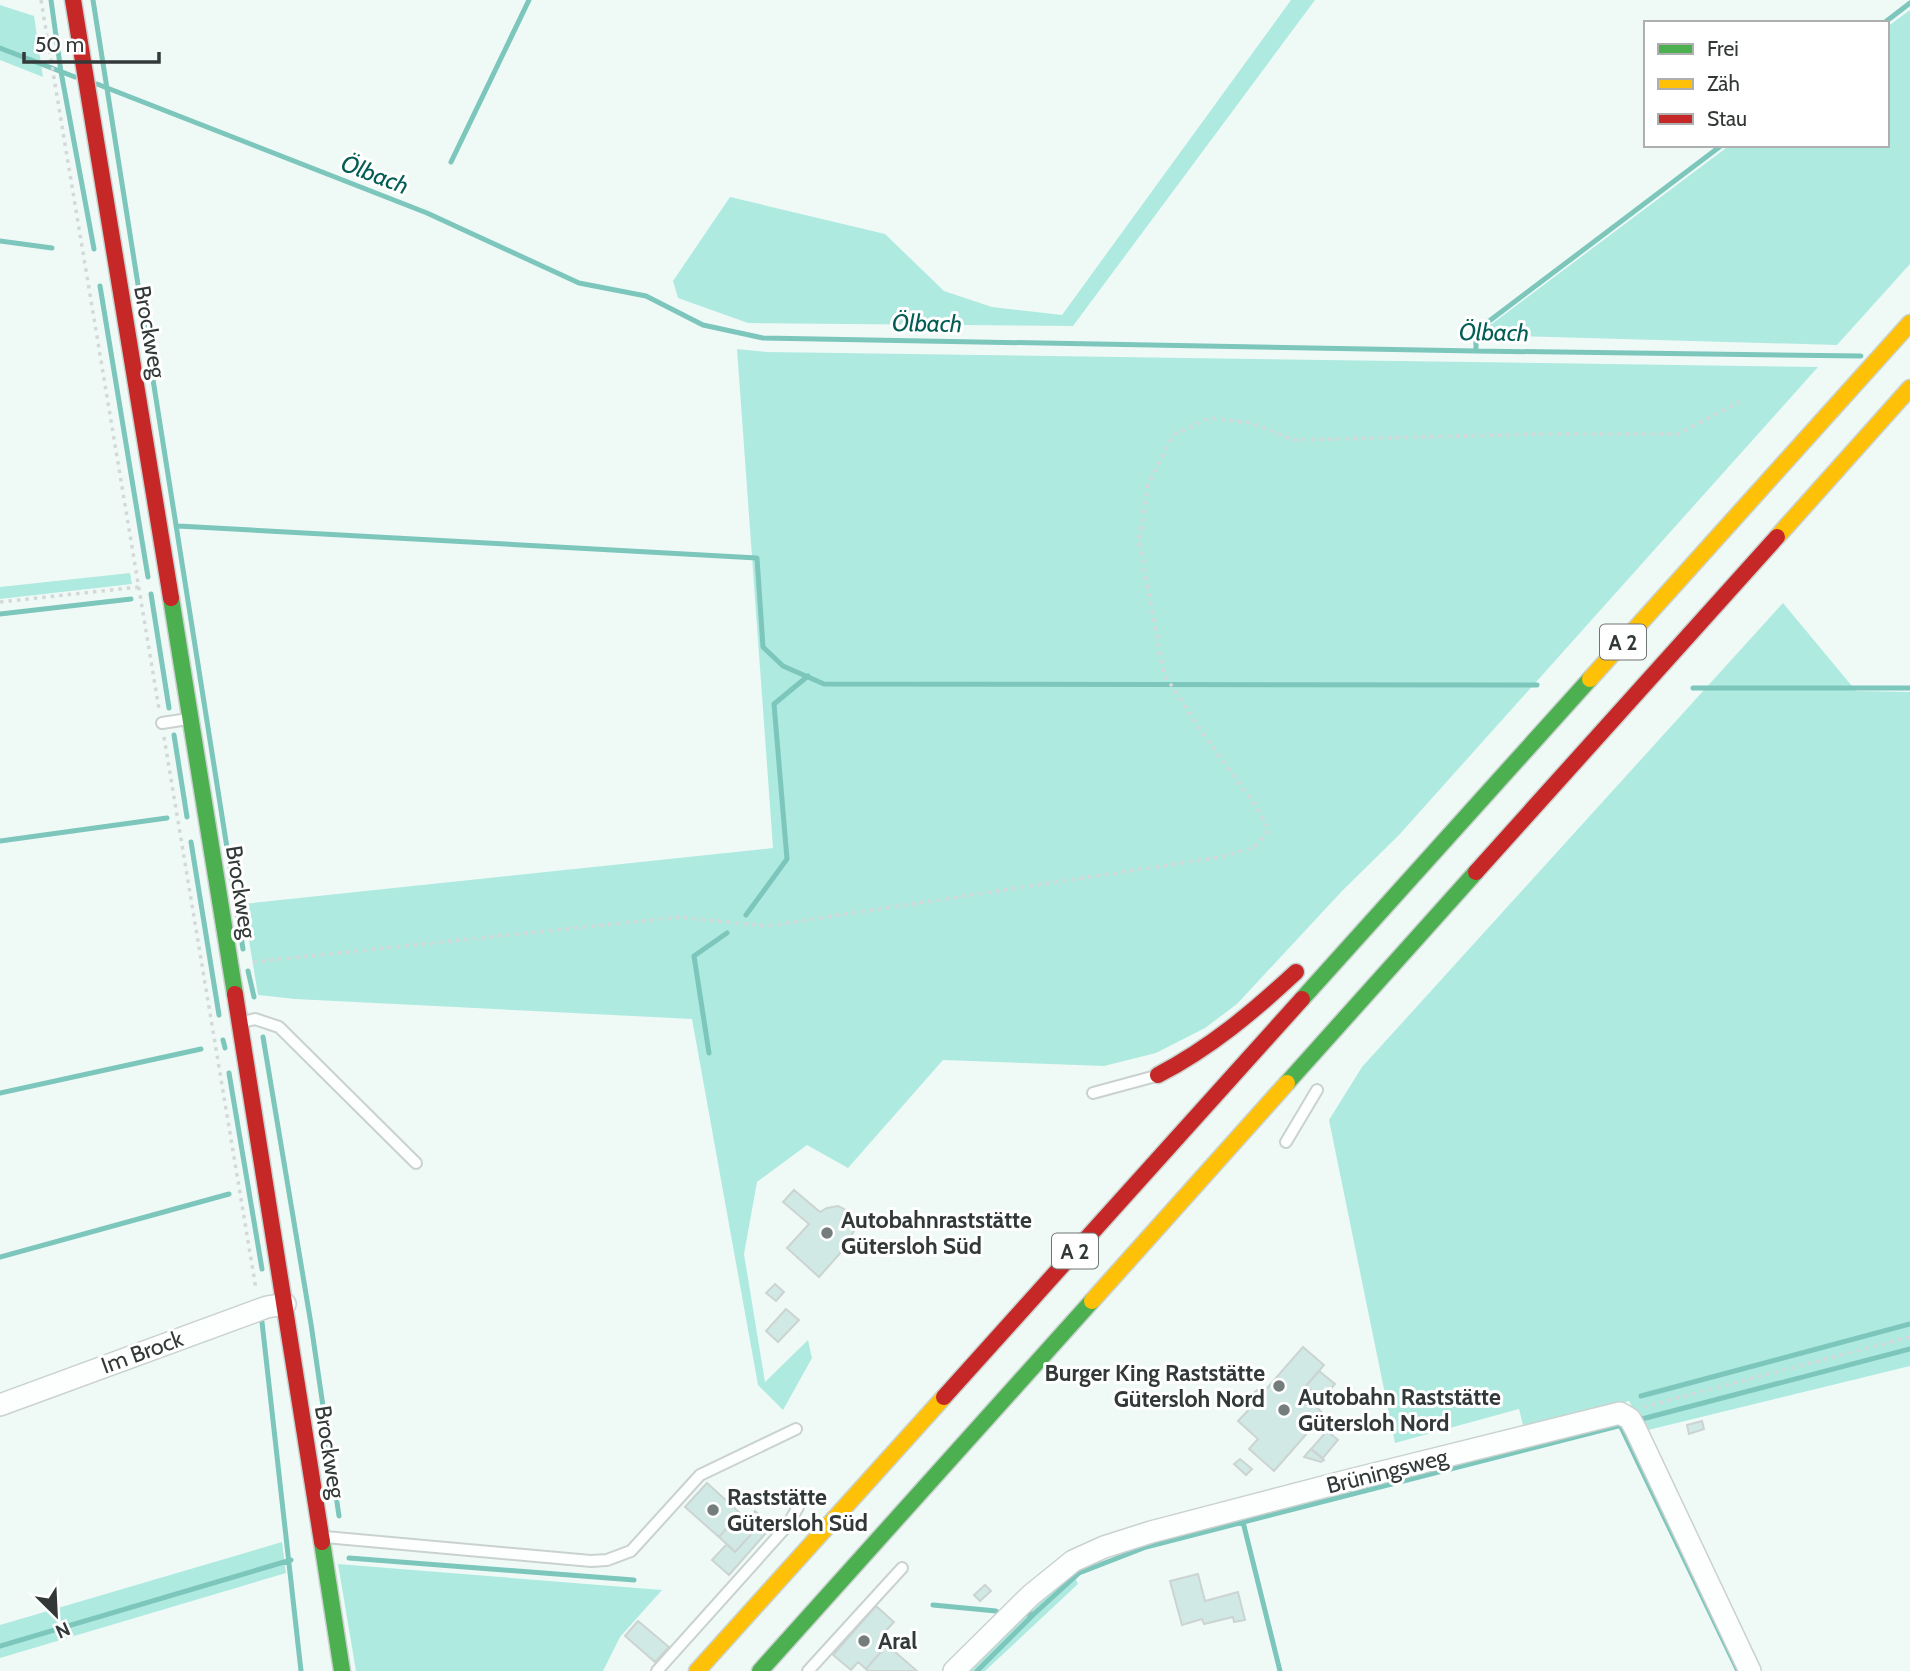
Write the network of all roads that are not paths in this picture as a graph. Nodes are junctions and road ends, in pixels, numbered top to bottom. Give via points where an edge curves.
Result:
1 (73, 0) edge
2 (1908, 326) edge
3 (1910, 388) edge
4 (191, 718) junction
5 (162, 723) road end
6 (1454, 830) junction
7 (1486, 859) junction
8 (1360, 911) dead end
9 (1446, 929) dead end
10 (1307, 962) dead end
11 (239, 1022) junction
12 (1328, 1072) dead end
13 (1152, 1077) junction
14 (1317, 1090) joint
15 (1093, 1093) dead end
16 (1108, 1099) dead end
17 (1286, 1142) dead end
18 (416, 1163) dead end
19 (276, 1305) junction
20 (0, 1405) edge
21 (796, 1429) dead end
22 (798, 1507) dead end
23 (313, 1539) junction
24 (902, 1568) dead end
25 (342, 1671) edge
26 (657, 1671) edge
27 (697, 1671) edge
28 (760, 1671) edge
29 (808, 1671) edge
30 (954, 1671) edge
31 (1750, 1671) edge

1 - 4 main road, Brockweg
2 - 6 main road, A 2
3 - 7 main road, A 2
4 - 5 lane
4 - 11 main road, Brockweg
6 - 8 main road
6 - 27 main road, A 2
7 - 9 main road
7 - 28 main road, A 2
10 - 13 main road via 1211,1046
11 - 18 lane via 254,1019 279,1027
11 - 19 main road, Brockweg
12 - 14 main road
13 - 15 lane
13 - 16 lane
14 - 17 lane
19 - 20 street, Im Brock
19 - 23 main road, Brockweg
21 - 23 lane via 700,1475 631,1550 607,1560
22 - 26 lane via 787,1526
23 - 25 main road, Brockweg
24 - 29 lane
30 - 31 street, Brüningsweg via 1031,1595 1073,1562 1104,1547 1620,1413 1636,1430

